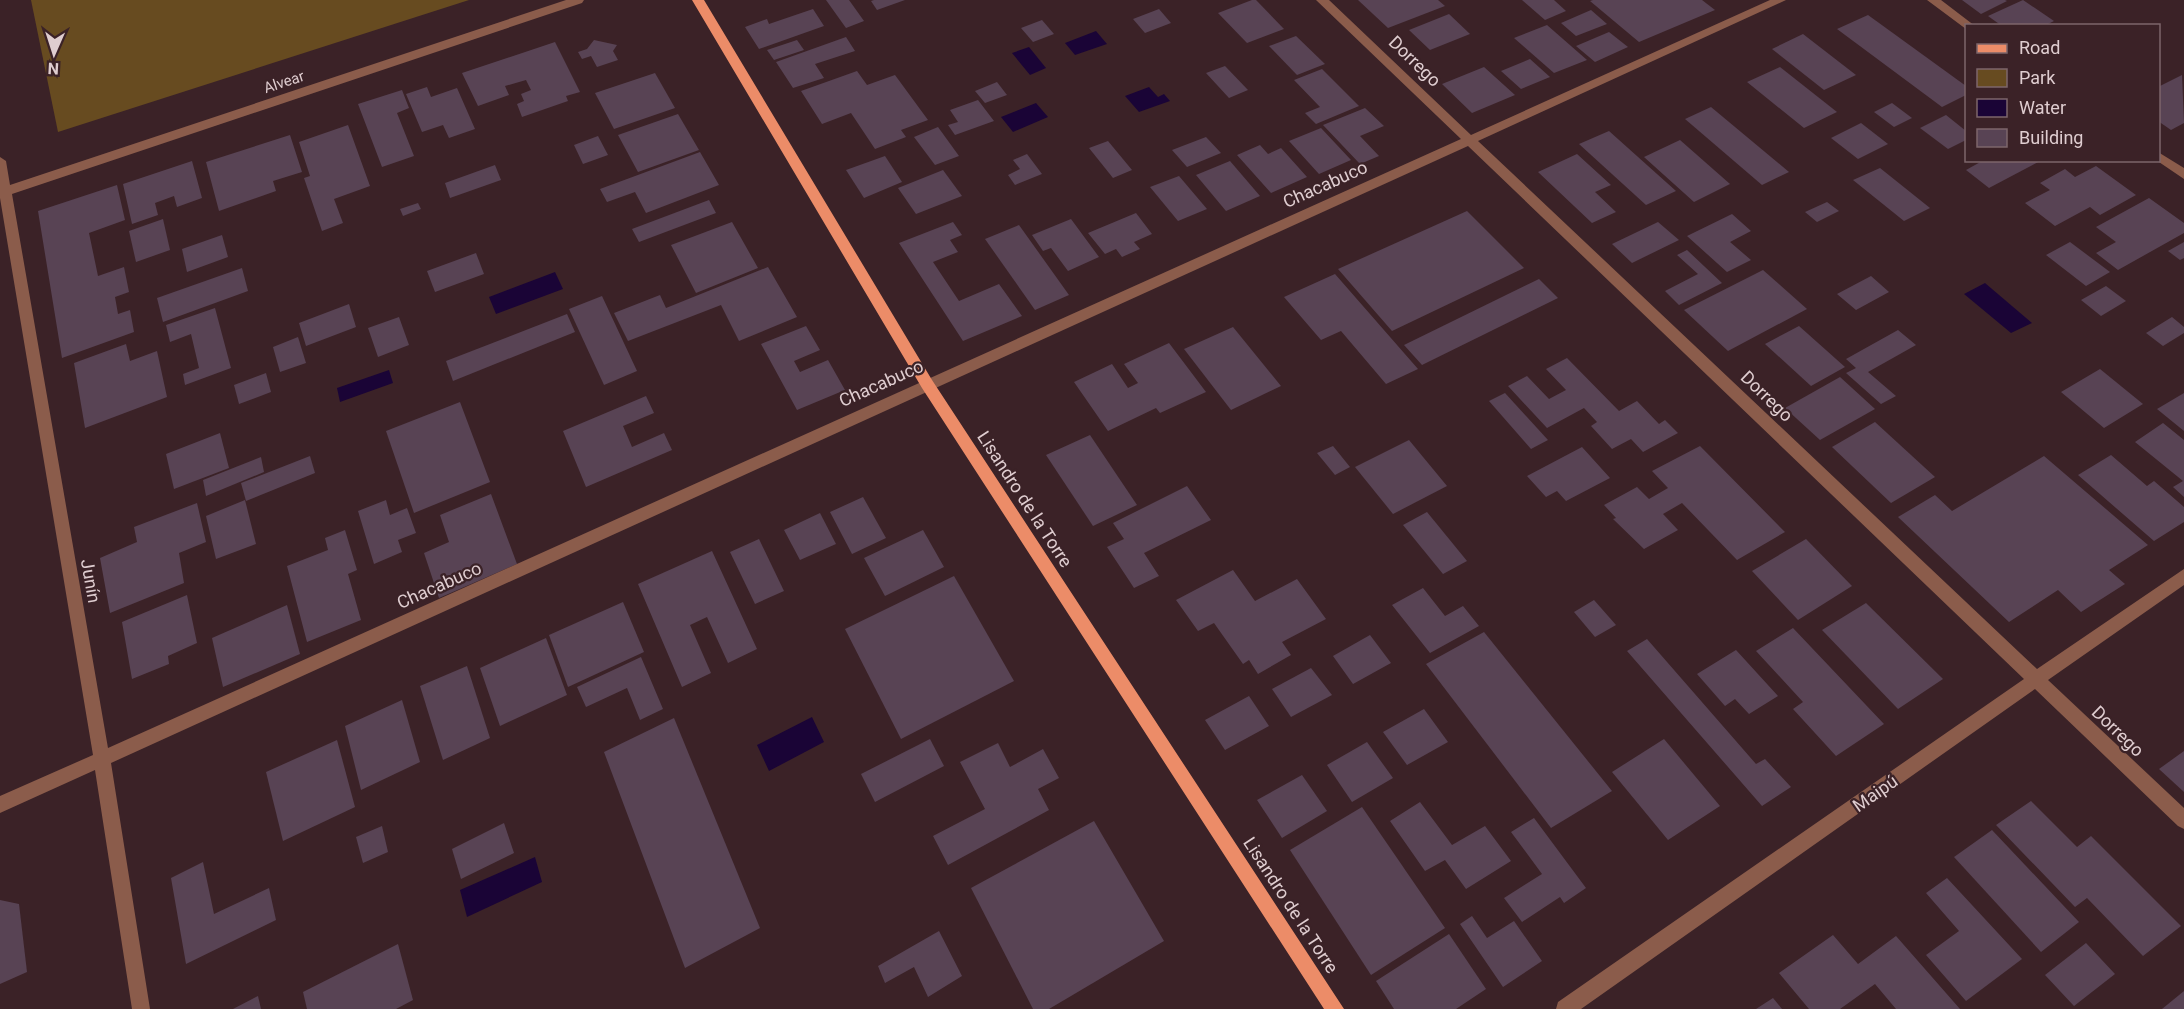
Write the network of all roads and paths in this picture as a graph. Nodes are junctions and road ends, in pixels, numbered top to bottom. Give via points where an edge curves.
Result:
1 (578, 0) edge
2 (698, 0) edge
3 (1322, 0) edge
4 (1780, 0) edge
5 (1933, 0) edge
6 (1967, 24) edge
7 (1469, 140) junction
8 (2160, 157) edge
9 (0, 161) edge
10 (2184, 174) edge
11 (3, 192) edge
12 (927, 384) junction
13 (2184, 576) edge
14 (2036, 680) junction
15 (102, 759) junction
16 (0, 805) edge
17 (2184, 820) edge
18 (141, 1009) edge
19 (1335, 1009) edge
20 (1565, 1009) edge

1 - 11 street, Alvear
2 - 12 main road, Lisandro de la Torre
3 - 7 street, Dorrego
4 - 7 street, Chacabuco
5 - 6 street
7 - 12 street, Chacabuco
7 - 14 street, Dorrego
8 - 10 street
9 - 11 street, Junín
11 - 15 street, Junín
12 - 15 street, Chacabuco
12 - 19 main road, Lisandro de la Torre
13 - 14 street, Maipú
14 - 17 street, Dorrego
14 - 20 street, Maipú
15 - 16 street, Chacabuco
15 - 18 street, Junín

